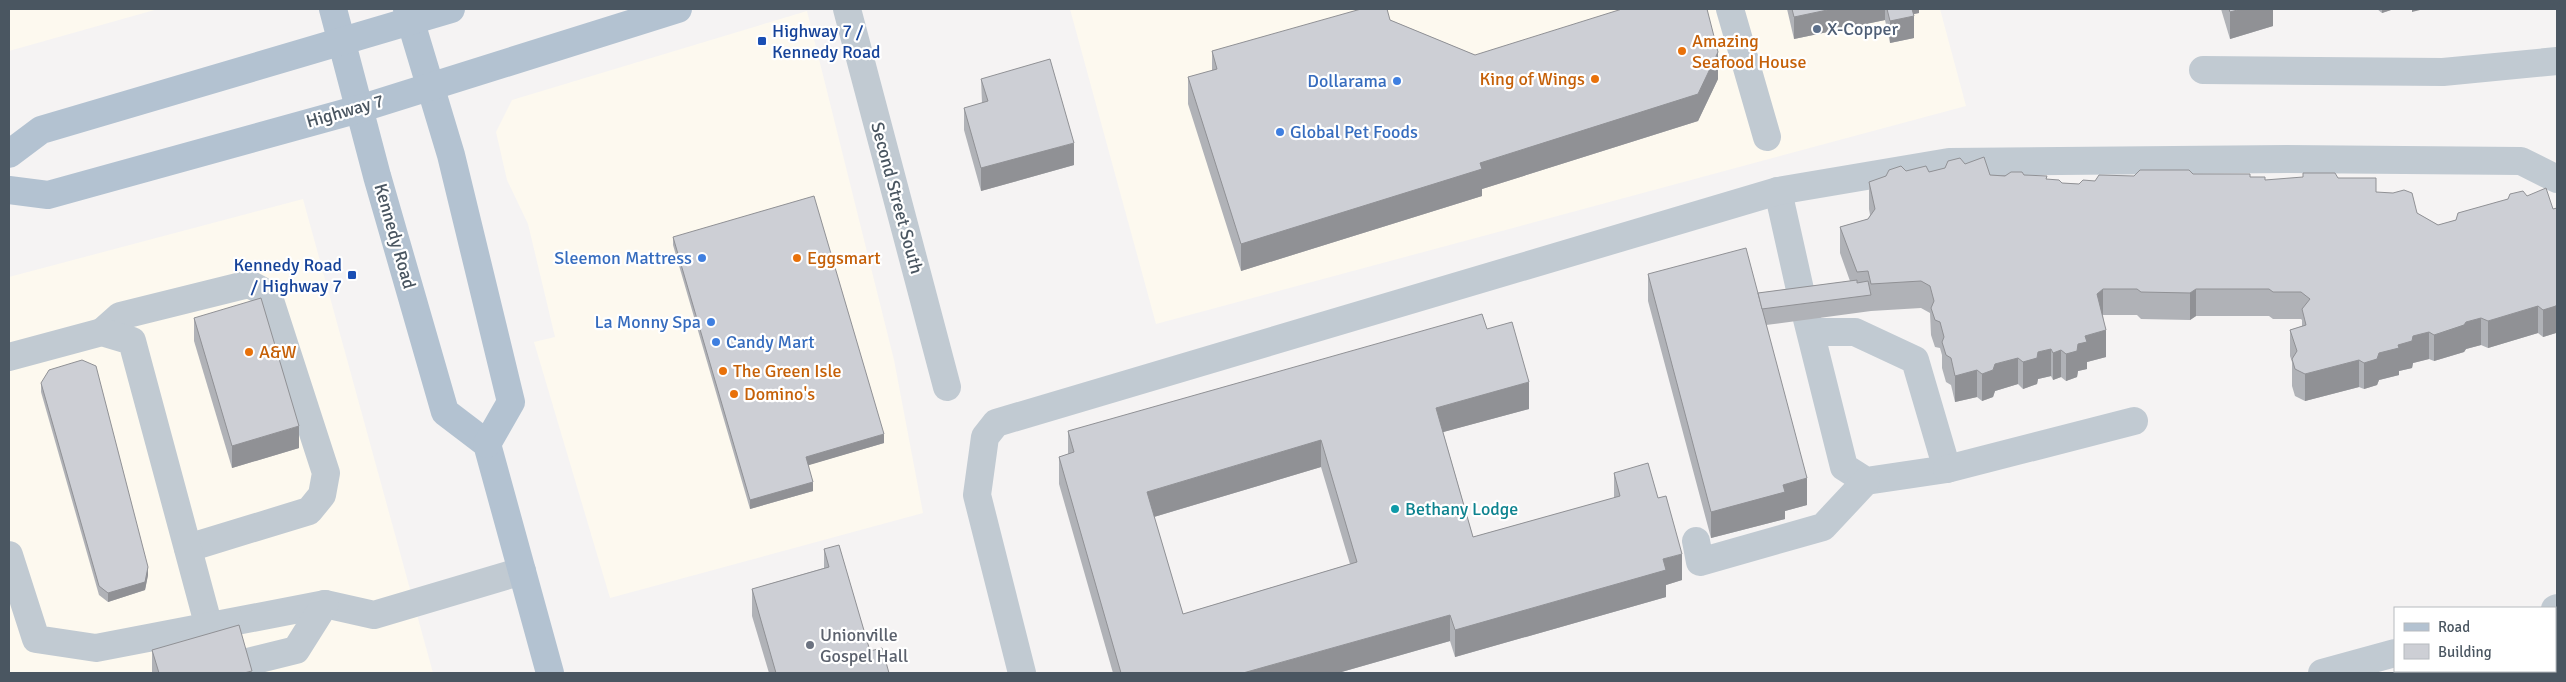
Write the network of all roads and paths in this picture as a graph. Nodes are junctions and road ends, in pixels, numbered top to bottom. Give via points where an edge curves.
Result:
1 (333, 9) edge
2 (451, 9) edge
3 (678, 9) edge
4 (847, 9) edge
5 (1730, 9) edge
6 (408, 14) edge
7 (343, 42) junction
8 (2557, 61) edge
9 (2203, 70) dead end
10 (431, 86) junction
11 (359, 108) junction
12 (1767, 137) dead end
13 (9, 154) edge
14 (2557, 179) edge
15 (9, 190) edge
16 (1778, 191) junction
17 (1807, 318) junction
18 (102, 332) junction
19 (9, 357) edge
20 (947, 387) dead end
21 (2134, 421) dead end
22 (487, 444) junction
23 (1947, 468) junction
24 (1866, 481) junction
25 (1696, 541) dead end
26 (188, 548) junction
27 (9, 555) edge
28 (522, 571) junction
29 (326, 604) junction
30 (210, 626) junction
31 (2394, 653) edge
32 (203, 673) edge
33 (550, 673) edge
34 (1022, 673) edge
35 (2322, 673) edge

1 - 7 main road, Kennedy Road
2 - 6 main road
3 - 10 main road, Highway 7
4 - 20 street, Second Street South
5 - 12 street
6 - 7 main road
6 - 10 main road
7 - 11 main road, Kennedy Road
7 - 13 main road via 42,130
8 - 9 street via 2443,72
10 - 11 main road, Highway 7
10 - 22 main road via 511,402
11 - 15 main road, Highway 7 via 48,195
11 - 22 main road, Kennedy Road via 445,412
14 - 16 street via 2521,161 1948,162
16 - 17 street
16 - 34 street via 996,423 986,437 977,495
17 - 23 street via 1855,332 1915,360
17 - 24 street via 1844,467
18 - 19 street
18 - 26 street via 132,341
18 - 26 street via 120,316 221,290 250,284 268,294 326,473 322,495 310,511
21 - 23 street
22 - 28 main road
23 - 24 street
24 - 25 street via 1823,527 1700,562
26 - 30 street
27 - 30 street via 36,639 96,648
28 - 29 street via 374,615
28 - 33 main road
29 - 30 street
29 - 32 street via 296,650
31 - 35 street

